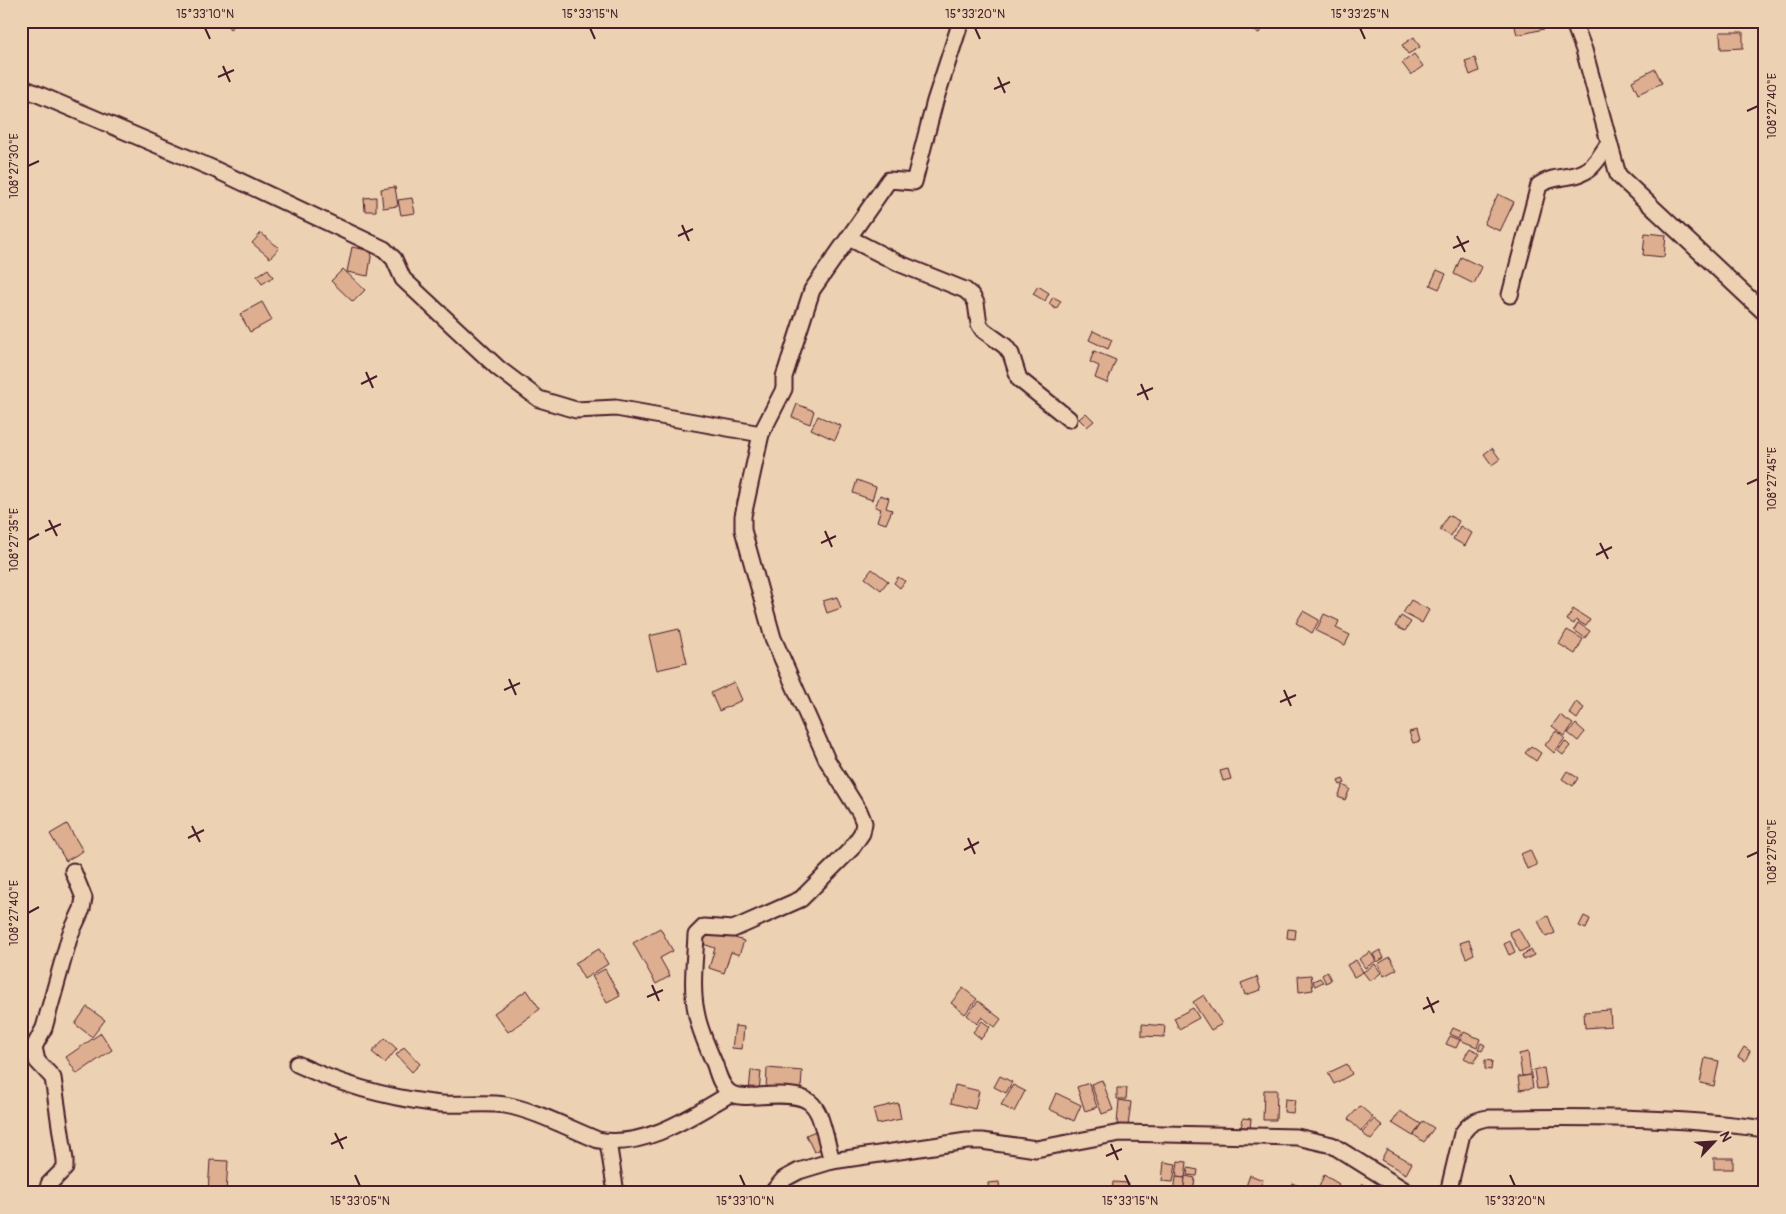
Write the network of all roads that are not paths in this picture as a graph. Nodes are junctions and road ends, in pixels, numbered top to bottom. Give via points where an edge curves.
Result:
1 (961, 21) edge
2 (1573, 21) edge
3 (21, 88) edge
4 (1609, 143) junction
5 (849, 238) junction
6 (1510, 295) dead end
7 (1765, 313) edge
8 (1069, 419) dead end
9 (761, 434) junction
10 (73, 871) dead end
11 (297, 1064) dead end
12 (730, 1094) junction
13 (1765, 1129) edge
14 (608, 1142) junction
15 (832, 1161) junction
16 (47, 1193) edge
17 (616, 1193) edge
18 (772, 1193) edge
19 (1409, 1193) edge
20 (1448, 1193) edge

1 - 5 street via 935,101 914,182 889,180
2 - 4 street
3 - 9 street via 214,169 384,250 394,259 403,279 498,368 539,399 576,410 616,408
4 - 6 street via 1590,168 1551,178 1539,185
4 - 7 street via 1618,175
5 - 8 street via 898,263 965,290 972,296 983,330 1011,354 1019,379
5 - 9 street via 812,290 784,377 784,389
9 - 12 street via 743,516 746,544 773,638 796,694 827,760 864,823 862,833 851,849 801,898 733,929 704,927 696,935 696,1011 721,1082
10 - 16 street via 84,898 82,909 70,935 44,1028 34,1048 37,1061 54,1078 65,1160 65,1168 49,1184
11 - 14 street via 343,1084 420,1101 489,1104 519,1109
12 - 14 street via 656,1133
12 - 15 street via 739,1097 784,1094 808,1099 819,1116
13 - 20 street via 1714,1122 1600,1116 1476,1120 1462,1134
14 - 17 street
15 - 18 street via 784,1179
15 - 19 street via 967,1141 1036,1149 1120,1133 1297,1138 1332,1145

